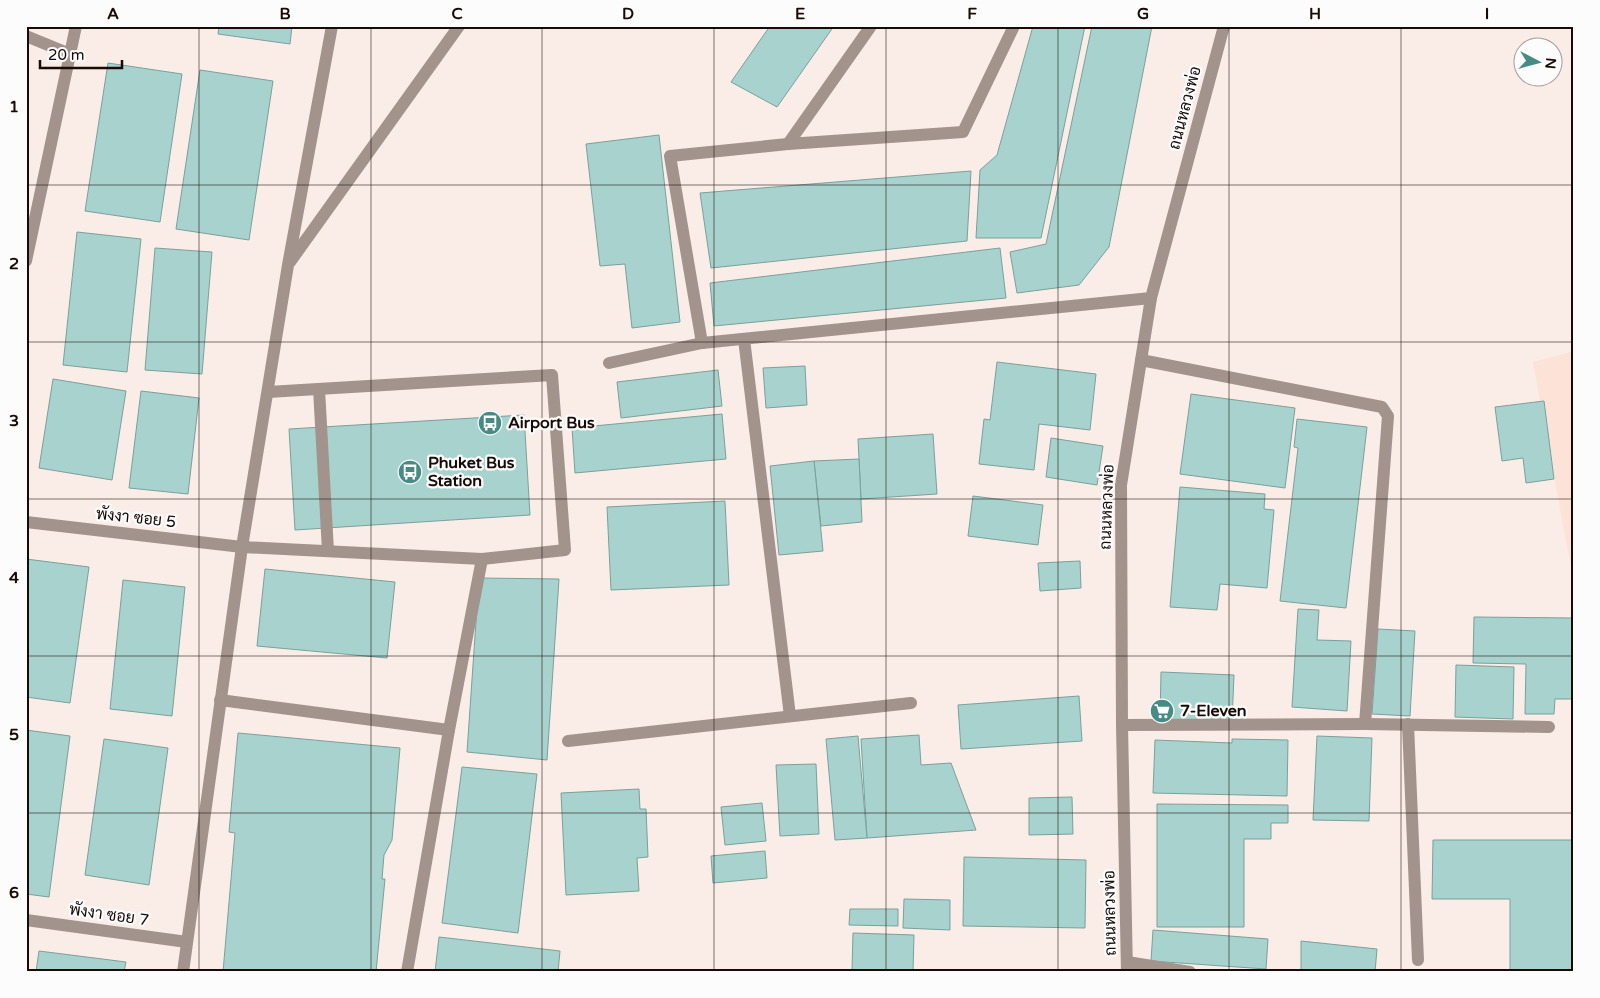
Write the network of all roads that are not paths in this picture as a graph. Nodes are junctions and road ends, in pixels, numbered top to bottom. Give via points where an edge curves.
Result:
1 (76, 26) edge
2 (332, 26) edge
3 (459, 26) edge
4 (871, 26) edge
5 (1014, 26) edge
6 (1224, 26) edge
7 (26, 36) edge
8 (70, 54) junction
9 (788, 144) junction
10 (32, 199) edge
11 (26, 262) edge
12 (288, 265) junction
13 (1151, 298) junction
14 (744, 338) junction
15 (702, 343) junction
16 (1141, 360) junction
17 (609, 363) dead end
18 (319, 389) junction
19 (268, 392) junction
20 (26, 522) edge
21 (242, 547) junction
22 (328, 551) junction
23 (482, 559) junction
24 (220, 700) junction
25 (911, 703) dead end
26 (790, 716) junction
27 (1365, 724) junction
28 (1408, 724) junction
29 (1122, 725) junction
30 (1549, 727) dead end
31 (449, 730) junction
32 (568, 741) dead end
33 (26, 920) edge
34 (187, 942) junction
35 (1418, 960) dead end
36 (1127, 967) edge
37 (183, 972) edge
38 (407, 972) edge
39 (1190, 972) edge

1 - 8 street
2 - 12 street
3 - 12 street
4 - 9 street
5 - 9 street via 963,132
6 - 13 street, ถนนหลวงพ่อ
7 - 8 street
8 - 10 street
9 - 15 street via 670,156
10 - 11 street
12 - 19 street
13 - 14 street
13 - 16 street, ถนนหลวงพ่อ
14 - 15 street
14 - 26 street
15 - 17 street
16 - 27 street via 1382,408 1388,416
16 - 29 street, ถนนหลวงพ่อ via 1121,485
18 - 19 street
18 - 22 street
18 - 23 street, พังงา ซอย 5 via 552,375 565,550
19 - 21 street
20 - 21 street, พังงา ซอย 5
21 - 22 street, พังงา ซอย 5
21 - 24 street
22 - 23 street, พังงา ซอย 5
23 - 31 street
24 - 31 street
24 - 34 street
25 - 26 street
26 - 32 street
27 - 28 street
27 - 29 street
28 - 30 street
28 - 35 street
29 - 36 street, ถนนหลวงพ่อ
31 - 38 street
33 - 34 street, พังงา ซอย 7
34 - 37 street
36 - 39 street

